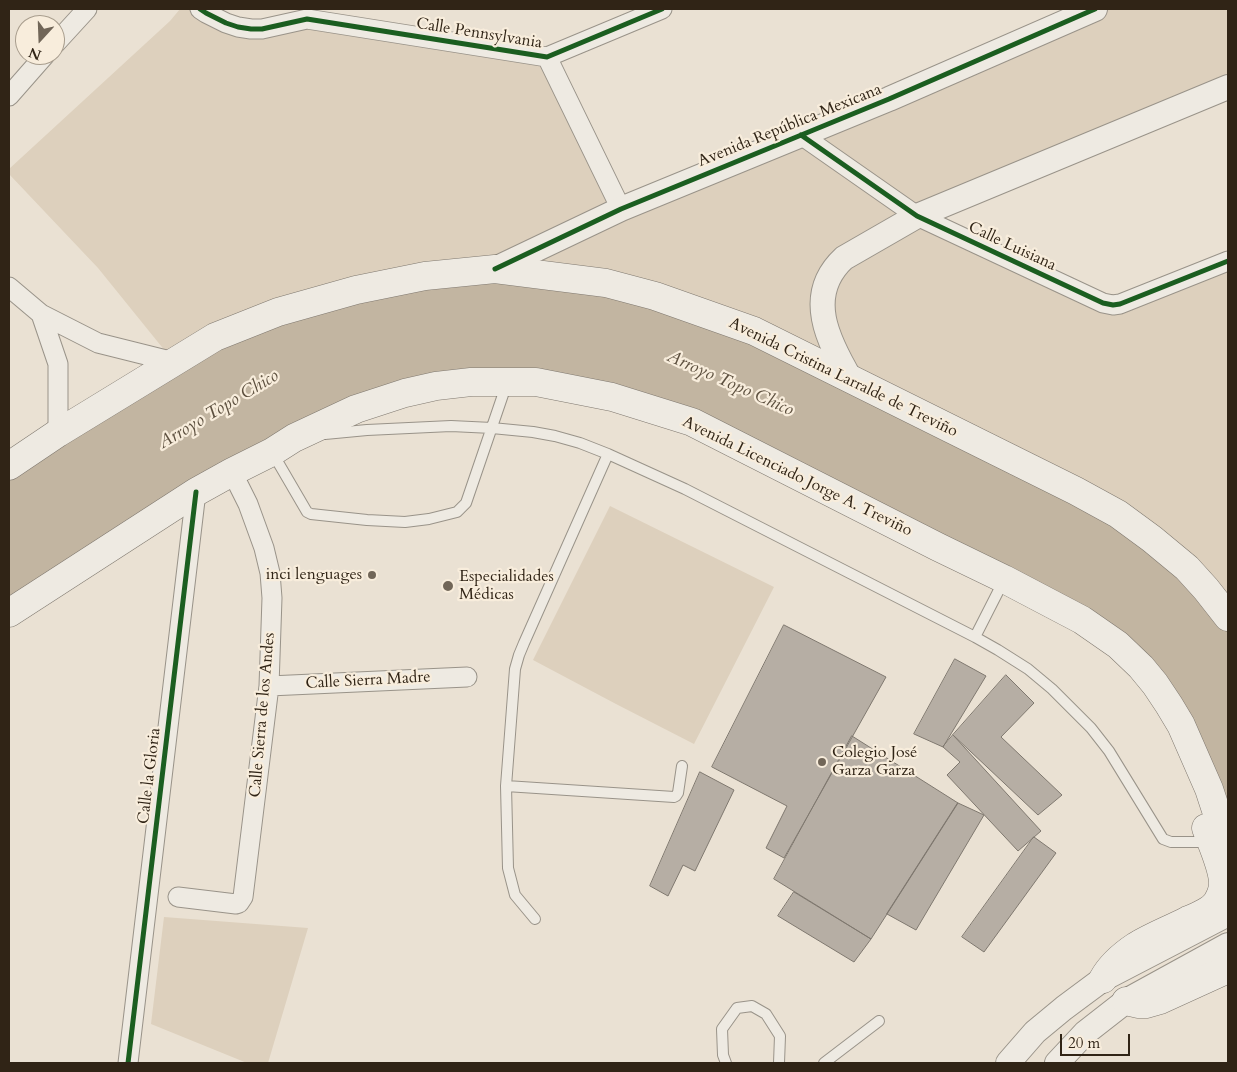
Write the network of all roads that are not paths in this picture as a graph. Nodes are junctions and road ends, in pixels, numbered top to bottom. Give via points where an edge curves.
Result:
1 (87, 9) edge
2 (200, 9) edge
3 (662, 9) edge
4 (1095, 9) edge
5 (311, 14) edge
6 (65, 33) edge
7 (547, 57) junction
8 (34, 65) edge
9 (12, 84) edge
10 (1228, 86) edge
11 (801, 135) junction
12 (621, 208) junction
13 (917, 216) junction
14 (1228, 261) edge
15 (495, 268) junction
16 (9, 287) edge
17 (41, 314) junction
18 (174, 362) junction
19 (851, 380) junction
20 (508, 382) junction
21 (492, 428) junction
22 (58, 432) junction
23 (283, 445) junction
24 (608, 454) junction
25 (9, 466) edge
26 (232, 472) junction
27 (196, 492) junction
28 (1004, 579) junction
29 (1226, 612) edge
30 (9, 613) edge
31 (975, 637) junction
32 (1118, 645) junction
33 (467, 677) dead end
34 (269, 686) junction
35 (682, 766) dead end
36 (506, 786) junction
37 (1223, 840) edge
38 (178, 897) dead end
39 (1228, 914) edge
40 (535, 919) dead end
41 (1228, 945) edge
42 (1228, 969) edge
43 (1104, 979) junction
44 (1126, 1001) junction
45 (879, 1021) dead end
46 (128, 1063) edge
47 (726, 1063) edge
48 (779, 1063) edge
49 (824, 1063) edge
50 (1008, 1063) edge
51 (1057, 1063) edge

1 - 6 street
2 - 5 street, Calle Pennsylvania via 238,27 251,29 262,29
3 - 7 street, Calle Pennsylvania
4 - 11 street, Avenida República Mexicana
5 - 7 street, Calle Pennsylvania
7 - 12 street
8 - 9 street
10 - 13 street
11 - 12 street, Avenida República Mexicana
11 - 13 street, Calle Luisiana
12 - 15 street, Avenida República Mexicana
13 - 14 street, Calle Luisiana via 1109,304 1120,304
13 - 19 street via 844,258 826,282 823,312 827,330
15 - 18 main road, Avenida Cristina Larralde de Treviño via 425,276 356,290 278,312 215,337
15 - 19 main road, Avenida Cristina Larralde de Treviño via 606,283 655,296 754,331
16 - 17 street
17 - 18 street via 98,343
17 - 22 street via 58,364
18 - 22 main road, Avenida Cristina Larralde de Treviño
19 - 29 main road, Avenida Cristina Larralde de Treviño via 1118,514 1187,568
20 - 21 lane
20 - 23 main road, Avenida Licenciado Jorge A. Treviño via 472,382 406,393 356,409
20 - 28 main road, Avenida Licenciado Jorge A. Treviño via 536,382 612,397 692,422
21 - 23 lane via 451,426 367,430
21 - 23 lane via 466,503 457,512 405,522 308,513
21 - 24 lane via 556,436
22 - 25 main road, Avenida Cristina Larralde de Treviño
23 - 26 main road, Avenida Licenciado Jorge A. Treviño
24 - 31 lane via 694,494
24 - 36 lane via 519,655
26 - 27 main road, Avenida Licenciado Jorge A. Treviño
26 - 34 street, Calle Sierra de los Andes via 257,526 270,573
27 - 30 main road, Avenida Licenciado Jorge A. Treviño
27 - 46 street, Calle la Gloria
28 - 31 lane
28 - 32 main road, Avenida Licenciado Jorge A. Treviño via 1082,620
31 - 37 lane via 1028,669 1090,728 1163,839 1171,842
32 - 37 main road via 1120,660
32 - 37 main road, Avenida Licenciado Jorge A. Treviño via 1155,684 1181,725 1209,790
33 - 34 street, Calle Sierra Madre
34 - 38 street, Calle Sierra de los Andes via 241,901 236,904
35 - 36 lane via 678,793 674,797
36 - 40 lane via 508,868 515,895
37 - 43 main road via 1223,882 1218,901 1202,914 1138,945 1117,962
39 - 43 street
41 - 44 street
42 - 44 main road via 1153,1002
43 - 50 street via 1035,1032
44 - 51 street via 1085,1033
45 - 49 lane
47 - 48 lane via 722,1029 737,1008 752,1006 766,1014 780,1036

